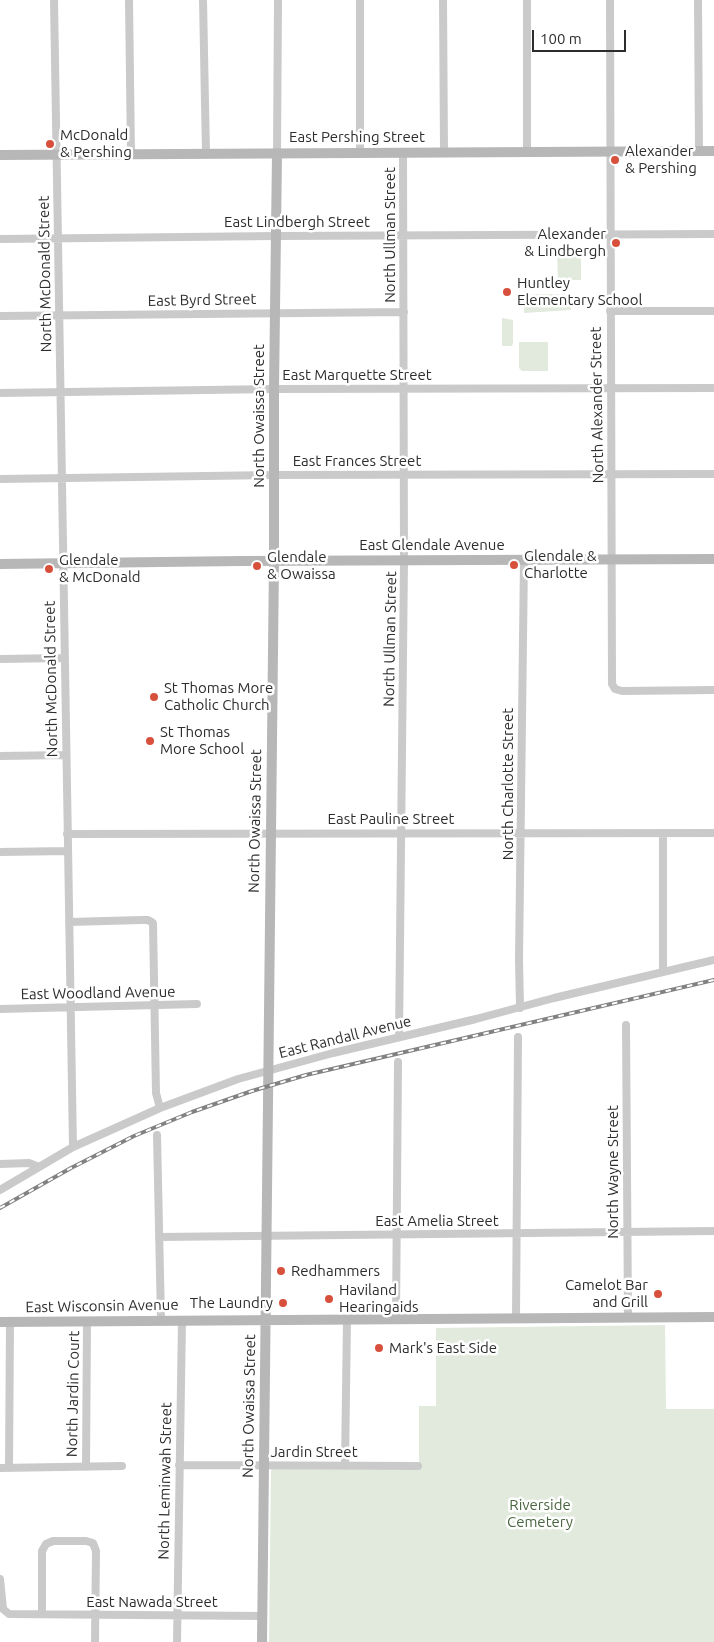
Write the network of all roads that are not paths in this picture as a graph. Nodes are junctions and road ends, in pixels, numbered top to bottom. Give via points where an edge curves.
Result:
1 (54, 0) edge
2 (128, 0) edge
3 (204, 0) edge
4 (278, 0) edge
5 (360, 0) edge
6 (443, 0) edge
7 (527, 0) edge
8 (610, 0) edge
9 (698, 0) edge
10 (527, 151) junction
11 (610, 151) junction
12 (699, 151) junction
13 (714, 151) edge
14 (403, 152) junction
15 (444, 152) junction
16 (277, 153) junction
17 (360, 153) junction
18 (131, 154) junction
19 (206, 154) junction
20 (0, 155) edge
21 (57, 155) junction
22 (714, 234) edge
23 (403, 235) junction
24 (610, 235) junction
25 (275, 236) junction
26 (58, 238) junction
27 (0, 239) edge
28 (610, 311) junction
29 (714, 311) edge
30 (275, 312) junction
31 (404, 312) junction
32 (59, 315) junction
33 (0, 316) edge
34 (610, 388) junction
35 (714, 388) edge
36 (274, 389) junction
37 (403, 389) junction
38 (60, 392) junction
39 (0, 393) edge
40 (612, 474) junction
41 (714, 474) edge
42 (274, 475) junction
43 (404, 475) junction
44 (62, 478) junction
45 (0, 479) edge
46 (714, 559) edge
47 (404, 560) junction
48 (524, 560) junction
49 (612, 560) junction
50 (274, 561) junction
51 (63, 563) junction
52 (0, 564) edge
53 (65, 658) junction
54 (0, 659) edge
55 (714, 690) edge
56 (66, 755) junction
57 (0, 756) edge
58 (521, 832) junction
59 (270, 833) junction
60 (401, 833) junction
61 (663, 833) junction
62 (714, 833) edge
63 (67, 834) junction
64 (68, 851) junction
65 (0, 852) edge
66 (69, 922) junction
67 (714, 960) edge
68 (663, 971) junction
69 (197, 1004) dead end
70 (156, 1005) junction
71 (70, 1007) junction
72 (520, 1008) junction
73 (0, 1009) edge
74 (626, 1026) dead end
75 (399, 1037) junction
76 (518, 1037) dead end
77 (398, 1062) dead end
78 (268, 1070) junction
79 (160, 1108) junction
80 (157, 1134) dead end
81 (73, 1147) junction
82 (0, 1164) edge
83 (39, 1167) junction
84 (0, 1190) edge
85 (714, 1231) edge
86 (627, 1233) junction
87 (517, 1234) junction
88 (396, 1235) junction
89 (265, 1236) junction
90 (159, 1237) junction
91 (714, 1317) edge
92 (516, 1318) junction
93 (628, 1318) junction
94 (348, 1319) junction
95 (396, 1319) junction
96 (161, 1320) junction
97 (182, 1320) junction
98 (265, 1320) junction
99 (5, 1322) edge
100 (87, 1322) junction
101 (179, 1465) junction
102 (264, 1465) junction
103 (122, 1466) dead end
104 (345, 1466) junction
105 (418, 1466) dead end
106 (86, 1467) junction
107 (0, 1468) edge
108 (9, 1468) junction
109 (0, 1579) edge
110 (42, 1614) junction
111 (96, 1615) junction
112 (177, 1616) junction
113 (262, 1616) junction
114 (96, 1642) edge
115 (177, 1642) edge
116 (262, 1642) edge

1 - 21 street, North McDonald Street
2 - 18 street
3 - 19 street
4 - 16 street, North Owaissa Street
5 - 17 street
6 - 15 street
7 - 10 street
8 - 11 street, North Alexander Street
9 - 12 street
10 - 11 street, East Pershing Street
10 - 15 street, East Pershing Street
11 - 12 street, East Pershing Street
11 - 24 street, North Alexander Street
12 - 13 street, East Pershing Street
14 - 15 street, East Pershing Street
14 - 17 street, East Pershing Street
14 - 23 street, North Ullman Street
16 - 17 street, East Pershing Street
16 - 19 street, East Pershing Street
16 - 25 street, North Owaissa Street
18 - 19 street, East Pershing Street
18 - 21 street, East Pershing Street
20 - 21 street, East Pershing Street
21 - 26 street, North McDonald Street
22 - 24 street, East Lindbergh Street
23 - 24 street, East Lindbergh Street
23 - 25 street, East Lindbergh Street
23 - 31 street, North Ullman Street
24 - 28 street, North Alexander Street
25 - 26 street, East Lindbergh Street
25 - 30 street, North Owaissa Street
26 - 27 street, East Lindbergh Street
26 - 32 street, North McDonald Street
28 - 29 street
28 - 34 street, North Alexander Street
30 - 31 street, East Byrd Street
30 - 32 street, East Byrd Street
30 - 36 street, North Owaissa Street
31 - 37 street, North Ullman Street
32 - 33 street, East Byrd Street
32 - 38 street, North McDonald Street
34 - 35 street, East Marquette Street
34 - 37 street, East Marquette Street
34 - 40 street, North Alexander Street
36 - 37 street, East Marquette Street
36 - 38 street, East Marquette Street
36 - 42 street, North Owaissa Street
37 - 43 street, North Ullman Street
38 - 39 street, East Marquette Street
38 - 44 street, North McDonald Street
40 - 41 street, East Frances Street
40 - 43 street, East Frances Street
40 - 49 street, North Alexander Street
42 - 43 street, East Frances Street
42 - 44 street, East Frances Street
42 - 50 street, North Owaissa Street
43 - 47 street, North Ullman Street
44 - 45 street, East Frances Street
44 - 51 street, North McDonald Street
46 - 49 street, East Glendale Avenue
47 - 48 street, East Glendale Avenue
47 - 50 street, East Glendale Avenue
47 - 60 street, North Ullman Street
48 - 49 street, East Glendale Avenue
48 - 58 street, North Charlotte Street
49 - 55 street, North Alexander Street via 612,684 615,689
50 - 51 street, East Glendale Avenue
50 - 59 street, North Owaissa Street
51 - 52 street, East Glendale Avenue
51 - 53 street, North McDonald Street
53 - 54 street
53 - 56 street, North McDonald Street
56 - 57 street
56 - 63 street, North McDonald Street
58 - 60 street, East Pauline Street
58 - 61 street, East Pauline Street
58 - 72 street, North Charlotte Street
59 - 60 street, East Pauline Street
59 - 63 street, East Pauline Street
59 - 78 street, North Owaissa Street
60 - 75 street, North Ullman Street
61 - 62 street, East Pauline Street
61 - 68 street
63 - 64 street, North McDonald Street
64 - 65 street
64 - 66 street, North McDonald Street
66 - 70 street via 151,921 154,925
66 - 71 street, North McDonald Street
67 - 68 street, East Randall Avenue
68 - 72 street, East Randall Avenue
69 - 70 street, East Woodland Avenue
70 - 71 street, East Woodland Avenue
70 - 79 street via 156,1094
71 - 73 street, East Woodland Avenue
71 - 81 street, North McDonald Street
72 - 75 street, East Randall Avenue
74 - 86 street, North Wayne Street
75 - 78 street, East Randall Avenue
76 - 87 street
77 - 88 street
78 - 79 street, East Randall Avenue
78 - 89 street, North Owaissa Street
79 - 81 street, East Randall Avenue
80 - 90 street
81 - 83 street, East Randall Avenue
82 - 83 street via 29,1163
83 - 84 street, East Randall Avenue
85 - 86 street, East Amelia Street
86 - 87 street, East Amelia Street
86 - 93 street, North Wayne Street
87 - 88 street, East Amelia Street
87 - 92 street
88 - 89 street, East Amelia Street
88 - 95 street
89 - 90 street, East Amelia Street
89 - 98 street, North Owaissa Street
90 - 96 street
91 - 93 street, East Wisconsin Avenue
92 - 93 street, East Wisconsin Avenue
92 - 95 street, East Wisconsin Avenue
94 - 95 street, East Wisconsin Avenue
94 - 98 street, East Wisconsin Avenue
94 - 104 street
96 - 97 street, East Wisconsin Avenue
96 - 100 street, East Wisconsin Avenue
97 - 98 street, East Wisconsin Avenue
97 - 101 street, North Leminwah Street
98 - 102 street, North Owaissa Street
99 - 100 street, East Wisconsin Avenue
99 - 108 street
100 - 106 street, North Jardin Court
101 - 102 street, Jardin Street
101 - 112 street, North Leminwah Street
102 - 104 street, Jardin Street
102 - 113 street, North Owaissa Street
103 - 106 street
104 - 105 street, Jardin Street
106 - 108 street
107 - 108 street
109 - 110 street, East Nawada Street via 5,1612 14,1615
110 - 111 street, East Nawada Street
110 - 111 street via 43,1547 52,1541 86,1541 96,1547
111 - 112 street, East Nawada Street
111 - 114 street
112 - 113 street, East Nawada Street
112 - 115 street, North Leminwah Street
113 - 116 street, North Owaissa Street

